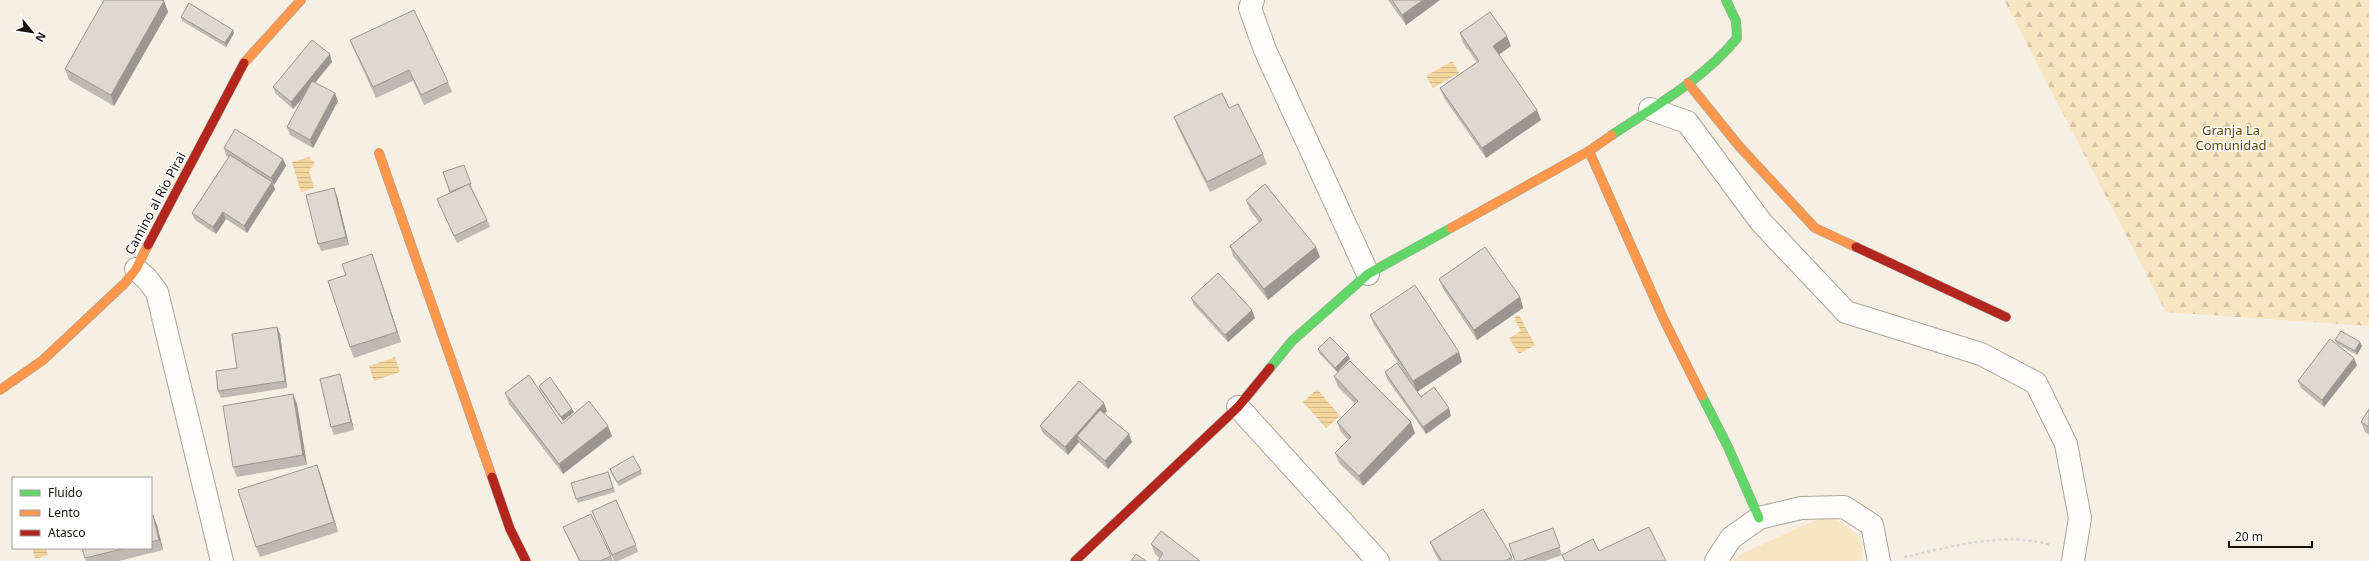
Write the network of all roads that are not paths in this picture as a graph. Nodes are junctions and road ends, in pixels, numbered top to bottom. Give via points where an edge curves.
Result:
1 (301, 0) edge
2 (1253, 0) edge
3 (1726, 0) edge
4 (1688, 83) junction
5 (1650, 109) junction
6 (1589, 150) junction
7 (379, 153) dead end
8 (136, 269) junction
9 (1368, 274) junction
10 (2006, 317) dead end
11 (0, 390) edge
12 (1238, 407) junction
13 (1759, 518) junction
14 (2074, 557) edge
15 (1888, 560) edge
16 (222, 561) edge
17 (526, 561) edge
18 (1074, 561) edge
19 (1378, 561) edge
20 (1716, 561) edge

1 - 8 street, Camino al Rio Pirai via 244,63
2 - 9 street via 1250,8 1264,50
3 - 4 street via 1736,21 1736,38 1725,53
4 - 5 street
4 - 10 street via 1739,146 1815,228
5 - 6 street
5 - 14 street via 1687,122 1761,222 1846,312 1982,354 2036,383 2066,444 2080,518
6 - 9 street
6 - 13 street via 1664,320 1728,447
7 - 17 street via 510,529
8 - 11 street, Camino al Rio Pirai via 115,293 43,360
8 - 16 street via 157,292
9 - 12 street via 1292,341
12 - 18 street
12 - 19 street
13 - 15 street via 1802,508 1844,508 1872,526
13 - 20 street via 1731,538

